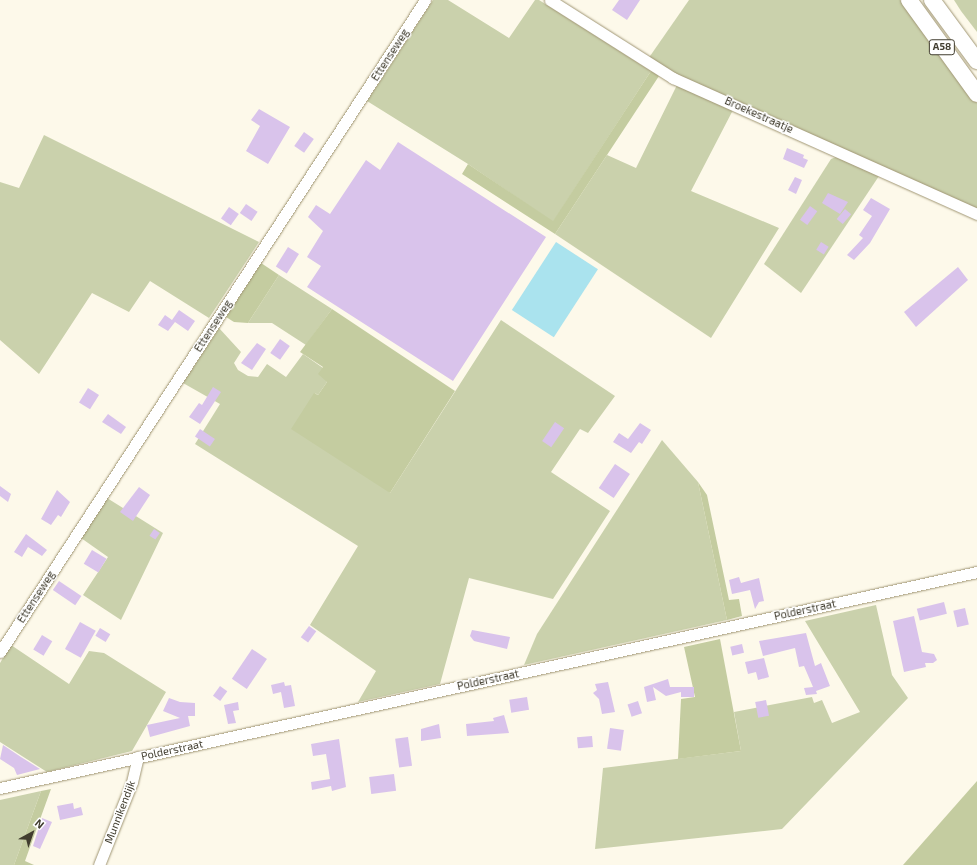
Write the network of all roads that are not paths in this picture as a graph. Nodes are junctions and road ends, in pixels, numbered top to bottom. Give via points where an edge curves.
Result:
1 (425, 0) edge
2 (550, 0) edge
3 (909, 0) edge
4 (933, 1) edge
5 (977, 61) edge
6 (977, 94) edge
7 (977, 214) edge
8 (977, 572) edge
9 (0, 652) edge
10 (138, 757) junction
11 (0, 788) edge
12 (99, 865) edge

1 - 9 street, Ettenseweg
2 - 7 street, Broekestraatje via 673,78
3 - 6 highway, A58
4 - 5 highway, A58
8 - 10 street, Polderstraat
10 - 11 street, Polderstraat
10 - 12 street, Munnikendijk via 132,782

